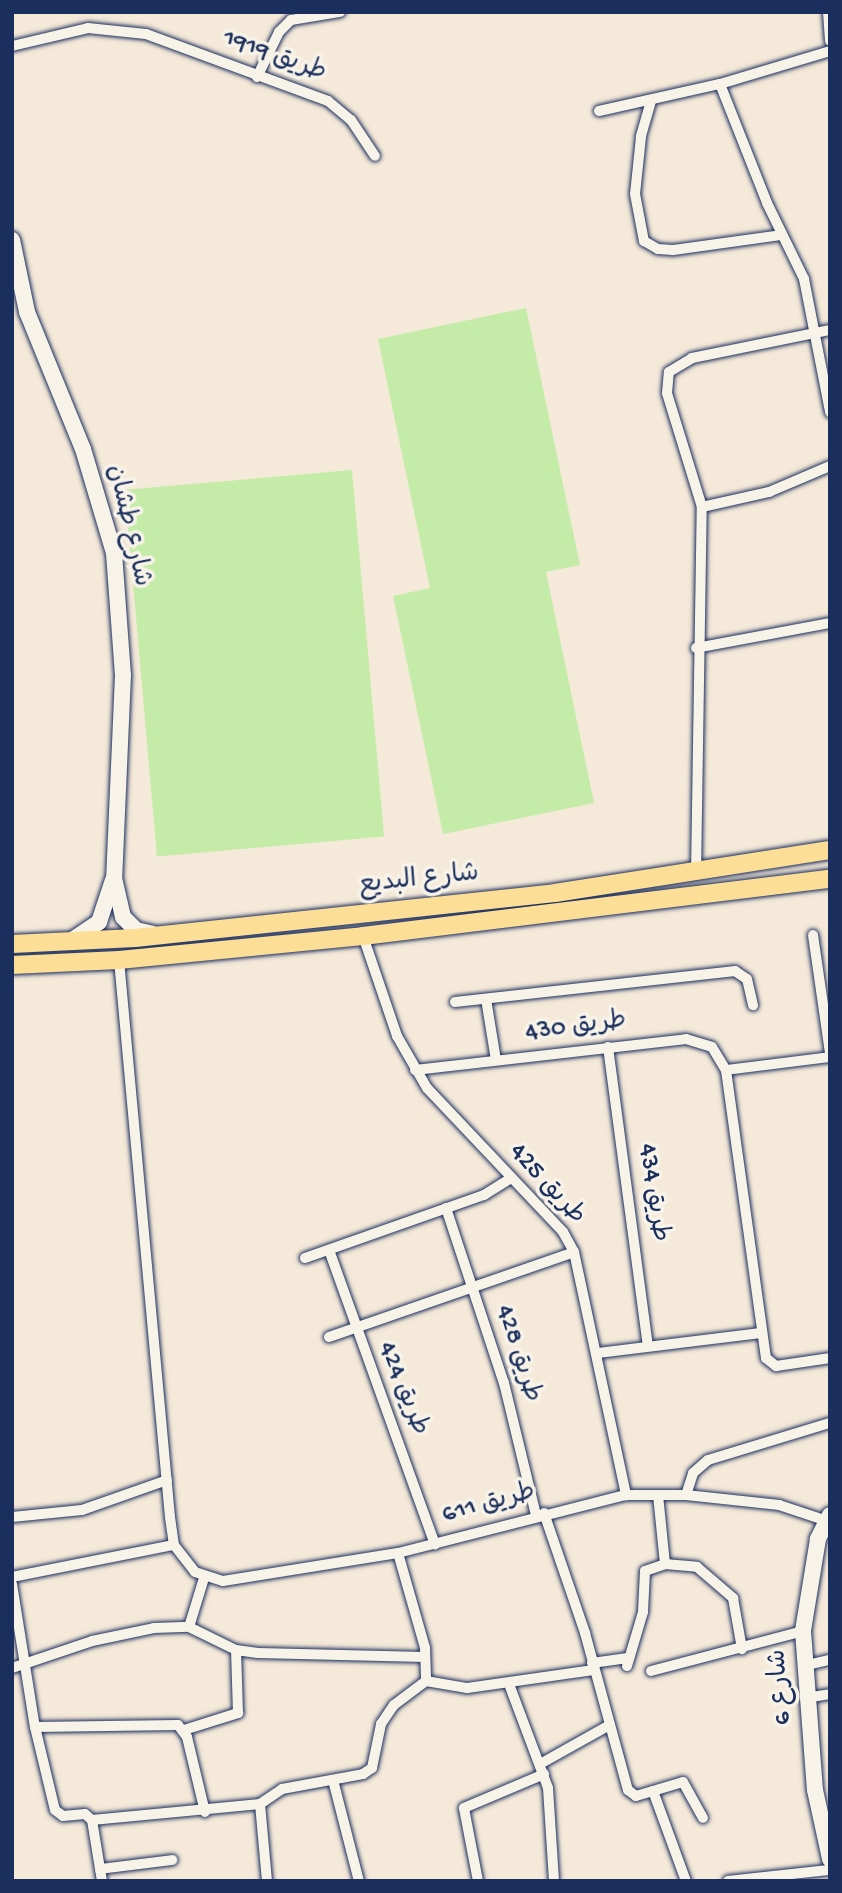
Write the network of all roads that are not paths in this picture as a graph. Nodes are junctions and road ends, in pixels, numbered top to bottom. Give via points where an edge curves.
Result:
1 (340, 12) edge
2 (828, 12) edge
3 (293, 16) edge
4 (830, 41) edge
5 (12, 46) edge
6 (830, 51) edge
7 (257, 77) junction
8 (720, 84) junction
9 (652, 101) junction
10 (599, 111) dead end
11 (375, 156) dead end
12 (781, 235) junction
13 (12, 240) edge
14 (830, 330) edge
15 (817, 333) junction
16 (830, 412) edge
17 (830, 466) edge
18 (702, 507) junction
19 (830, 623) edge
20 (696, 648) junction
21 (830, 850) edge
22 (696, 873) junction
23 (114, 878) junction
24 (830, 879) edge
25 (170, 935) junction
26 (813, 935) dead end
27 (363, 936) junction
28 (66, 942) junction
29 (12, 944) edge
30 (119, 960) junction
31 (12, 965) edge
32 (486, 999) junction
33 (455, 1003) dead end
34 (752, 1005) dead end
35 (829, 1046) edge
36 (608, 1047) junction
37 (830, 1055) edge
38 (496, 1060) junction
39 (415, 1070) junction
40 (726, 1070) junction
41 (511, 1178) junction
42 (446, 1208) junction
43 (329, 1250) junction
44 (575, 1252) junction
45 (305, 1258) dead end
46 (473, 1286) junction
47 (354, 1328) junction
48 (761, 1334) junction
49 (329, 1337) dead end
50 (648, 1346) junction
51 (598, 1353) junction
52 (830, 1358) edge
53 (830, 1423) edge
54 (167, 1480) junction
55 (626, 1495) junction
56 (658, 1495) junction
57 (686, 1495) junction
58 (540, 1514) junction
59 (12, 1517) edge
60 (829, 1519) edge
61 (435, 1544) junction
62 (174, 1545) junction
63 (398, 1553) junction
64 (665, 1564) junction
65 (12, 1577) edge
66 (204, 1578) junction
67 (12, 1584) edge
68 (189, 1627) junction
69 (803, 1631) junction
70 (742, 1649) junction
71 (236, 1650) junction
72 (425, 1657) junction
73 (830, 1660) edge
74 (25, 1662) junction
75 (803, 1666) junction
76 (593, 1667) junction
77 (12, 1668) edge
78 (651, 1671) dead end
79 (426, 1681) junction
80 (509, 1684) junction
81 (830, 1694) edge
82 (805, 1698) junction
83 (608, 1726) junction
84 (35, 1727) junction
85 (184, 1730) junction
86 (542, 1769) junction
87 (333, 1780) junction
88 (653, 1791) junction
89 (260, 1804) junction
90 (205, 1812) junction
91 (703, 1818) dead end
92 (92, 1820) junction
93 (830, 1859) edge
94 (172, 1860) dead end
95 (830, 1870) edge
96 (101, 1875) edge
97 (267, 1881) edge
98 (359, 1881) edge
99 (478, 1881) edge
100 (554, 1881) edge
101 (686, 1881) edge
102 (728, 1881) edge

1 - 3 street
2 - 4 street
3 - 7 street via 279,32
5 - 7 street, طريق 1919 via 88,28 116,29 166,40
6 - 8 street
7 - 11 street, طريق 1919 via 328,101 351,120
8 - 9 street
8 - 12 street
9 - 10 street
9 - 12 street via 640,137 635,194 644,241 673,250
12 - 15 street via 804,279
13 - 23 street, شارع طشان via 27,312 83,449 114,553 123,675
14 - 15 street
15 - 16 street
15 - 18 street via 692,358 669,372 667,393
17 - 18 street via 769,492
18 - 20 street
19 - 20 street
20 - 22 street
21 - 22 main road, شارع البديع
22 - 25 main road, شارع البديع
23 - 25 street via 129,924 146,934
23 - 28 street via 94,929
24 - 27 main road, شارع البديع
25 - 28 main road, شارع البديع
26 - 35 street
27 - 30 main road, شارع البديع
27 - 39 street, طريق 425 via 393,1024
28 - 29 main road, شارع البديع
30 - 31 main road, شارع البديع
30 - 54 street
32 - 33 street, طريق 430
32 - 34 street, طريق 430 via 735,971 747,979
32 - 38 street
35 - 37 street
36 - 38 street, طريق 430
36 - 40 street, طريق 430 via 693,1039 712,1047
36 - 50 street, طريق 434
37 - 40 street
38 - 39 street, طريق 430
39 - 41 street, طريق 425
40 - 48 street
41 - 42 street via 492,1192
41 - 44 street, طريق 425 via 563,1232
42 - 43 street
42 - 46 street, طريق 428
43 - 45 street
43 - 47 street, طريق 424
44 - 46 street
44 - 51 street, طريق 425
46 - 47 street
46 - 58 street, طريق 428
47 - 49 street
47 - 61 street, طريق 424
48 - 50 street
48 - 52 street via 766,1358 772,1364
50 - 51 street
51 - 55 street, طريق 425
53 - 57 street via 708,1460 693,1474
54 - 59 street via 82,1510
54 - 62 street
55 - 56 street, طريق 611
55 - 58 street, طريق 611
56 - 57 street, طريق 611
56 - 64 street
57 - 60 street, طريق 611 via 779,1505
58 - 61 street, طريق 611
58 - 76 street, طريق 428
60 - 69 street, شارع 6 via 816,1550
61 - 63 street, طريق 611
62 - 65 street
62 - 66 street
63 - 66 street, طريق 611 via 223,1581
63 - 72 street
64 - 70 street via 697,1567 733,1598
64 - 76 street via 645,1571 643,1612 627,1662
66 - 68 street
67 - 74 street
68 - 71 street
68 - 74 street via 154,1628 92,1641
69 - 70 street
69 - 75 street, شارع 6
70 - 78 street
71 - 72 street
71 - 85 street via 238,1713
72 - 79 street
73 - 75 street
74 - 77 street
74 - 84 street
75 - 82 street, شارع 6
76 - 80 street
76 - 83 street, طريق 428
79 - 80 street via 467,1688
79 - 87 street via 394,1705 381,1724 372,1768
80 - 86 street
81 - 82 street
82 - 93 street, شارع 6 via 815,1790
83 - 86 street
83 - 88 street, طريق 428 via 633,1795
84 - 85 street via 170,1724
84 - 92 street via 55,1810 63,1816 85,1814
85 - 90 street
86 - 99 street via 464,1808
86 - 100 street
87 - 89 street via 282,1790
87 - 98 street
88 - 91 street via 686,1783
88 - 101 street
89 - 90 street
89 - 97 street
90 - 92 street
92 - 96 street
94 - 96 street
95 - 102 street

